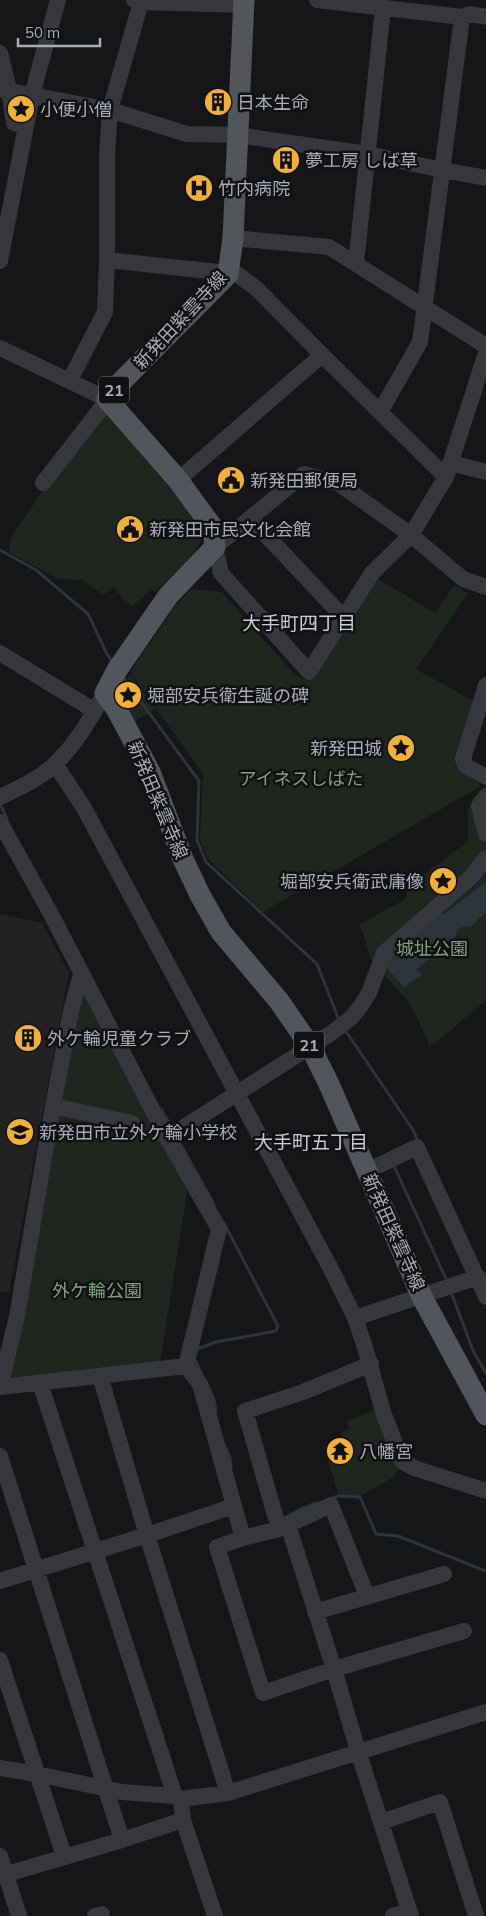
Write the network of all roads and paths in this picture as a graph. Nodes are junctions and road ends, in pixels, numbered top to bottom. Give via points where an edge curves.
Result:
1 (58, 0) edge
2 (318, 0) edge
3 (138, 1) edge
4 (244, 3) edge
5 (383, 8) junction
6 (472, 12) edge
7 (0, 53) edge
8 (5, 90) edge
9 (32, 95) junction
10 (110, 110) junction
11 (26, 127) junction
12 (238, 135) junction
13 (368, 154) junction
14 (442, 170) junction
15 (486, 178) edge
16 (233, 238) junction
17 (107, 260) junction
18 (0, 261) edge
19 (356, 264) junction
20 (228, 274) junction
21 (424, 306) junction
22 (486, 346) edge
23 (0, 348) edge
24 (486, 353) edge
25 (322, 355) junction
26 (70, 380) junction
27 (107, 399) junction
28 (380, 412) junction
29 (449, 470) junction
30 (486, 472) edge
31 (178, 480) junction
32 (43, 482) dead end
33 (250, 518) junction
34 (411, 535) junction
35 (215, 547) junction
36 (486, 587) edge
37 (344, 618) junction
38 (0, 653) edge
39 (486, 688) edge
40 (100, 702) junction
41 (480, 728) edge
42 (55, 764) junction
43 (486, 777) edge
44 (486, 796) edge
45 (0, 798) edge
46 (0, 822) edge
47 (486, 834) edge
48 (486, 858) edge
49 (81, 974) junction
50 (310, 1046) junction
51 (237, 1093) junction
52 (53, 1106) junction
53 (132, 1123) dead end
54 (167, 1138) junction
55 (367, 1171) junction
56 (478, 1277) junction
57 (422, 1297) junction
58 (486, 1298) edge
59 (355, 1318) junction
60 (371, 1364) junction
61 (186, 1366) junction
62 (100, 1376) junction
63 (40, 1382) junction
64 (0, 1387) edge
65 (486, 1415) edge
66 (0, 1456) edge
67 (486, 1491) edge
68 (234, 1506) junction
69 (284, 1527) junction
70 (147, 1535) junction
71 (243, 1538) junction
72 (95, 1552) junction
73 (36, 1570) junction
74 (444, 1574) dead end
75 (0, 1581) edge
76 (367, 1596) junction
77 (316, 1612) junction
78 (464, 1631) dead end
79 (0, 1660) edge
80 (334, 1669) junction
81 (486, 1712) edge
82 (358, 1751) junction
83 (0, 1768) edge
84 (37, 1774) junction
85 (106, 1788) junction
86 (228, 1793) junction
87 (178, 1798) junction
88 (183, 1820) junction
89 (381, 1822) junction
90 (122, 1840) junction
91 (0, 1856) edge
92 (64, 1856) junction
93 (3, 1875) edge
94 (410, 1913) edge
95 (19, 1916) edge
96 (215, 1916) edge
97 (393, 1916) edge
98 (476, 1916) edge

1 - 9 street
2 - 5 street
3 - 4 street
3 - 10 street
4 - 12 main road, 新発田紫雲寺線
5 - 6 street
5 - 13 street
6 - 14 street
7 - 8 street
8 - 9 street
8 - 11 street via 14,123
9 - 10 street
9 - 11 street
10 - 12 street via 187,134
10 - 17 street
11 - 18 street
12 - 13 street
12 - 16 main road, 新発田紫雲寺線
13 - 14 street
13 - 19 street
14 - 15 street
14 - 21 street
16 - 19 street via 329,247
16 - 20 main road, 新発田紫雲寺線
17 - 20 street
17 - 26 street via 105,312
19 - 21 street
20 - 25 street via 238,274 257,289
20 - 27 main road, 新発田紫雲寺線 / 21 via 116,386
21 - 22 street
21 - 28 street via 420,342
23 - 26 street
24 - 29 street
25 - 28 street
25 - 31 street
26 - 27 street
27 - 31 main road, 21
27 - 32 street
28 - 29 street
29 - 30 street
29 - 34 street
31 - 35 main road, 21 via 213,528
33 - 34 street via 304,474 338,483
33 - 35 street
33 - 37 street
34 - 36 street via 463,579
34 - 37 street via 372,573
35 - 37 street via 221,573 309,672
35 - 40 main road via 168,596 117,670
38 - 40 street
39 - 41 street
40 - 42 street via 72,746
40 - 50 main road, 新発田紫雲寺線 / 21 via 117,710 150,772 183,859 221,932 279,1001
41 - 43 street via 463,759 466,766
42 - 45 street
42 - 51 street via 84,808
44 - 47 street via 479,806
46 - 49 street
48 - 50 street via 471,877 384,954 368,993 351,1018
49 - 52 street
49 - 54 street
50 - 51 street
50 - 55 main road, 新発田紫雲寺線 / 21
51 - 54 street
51 - 59 street
52 - 53 street
52 - 64 street via 16,1316
54 - 61 street via 219,1229
55 - 56 street via 417,1147
55 - 57 main road, 新発田紫雲寺線 / 21
56 - 57 street
56 - 58 street
57 - 59 street
57 - 65 main road, 新発田紫雲寺線 / 21
59 - 60 street
60 - 67 street via 384,1415 402,1461 414,1468
60 - 69 street via 245,1411
61 - 62 street
61 - 68 street via 200,1384
62 - 63 street
62 - 70 street
63 - 64 street
63 - 72 street
66 - 73 street
68 - 70 street
68 - 71 street
69 - 71 street
69 - 76 street via 331,1505
69 - 77 street
70 - 72 street
70 - 86 street
71 - 80 street via 217,1546 263,1693
72 - 73 street
72 - 87 street
73 - 75 street
73 - 85 street
74 - 76 street
76 - 77 street
77 - 80 street
78 - 80 street
79 - 84 street
80 - 82 street
81 - 82 street
82 - 86 street
82 - 89 street
83 - 84 street
84 - 85 street
84 - 92 street
85 - 87 street
85 - 90 street
86 - 87 street
87 - 88 street
88 - 90 street
88 - 96 street
89 - 94 street
89 - 98 street via 440,1802
90 - 92 street
91 - 93 street
92 - 93 street
93 - 95 street
94 - 97 street

